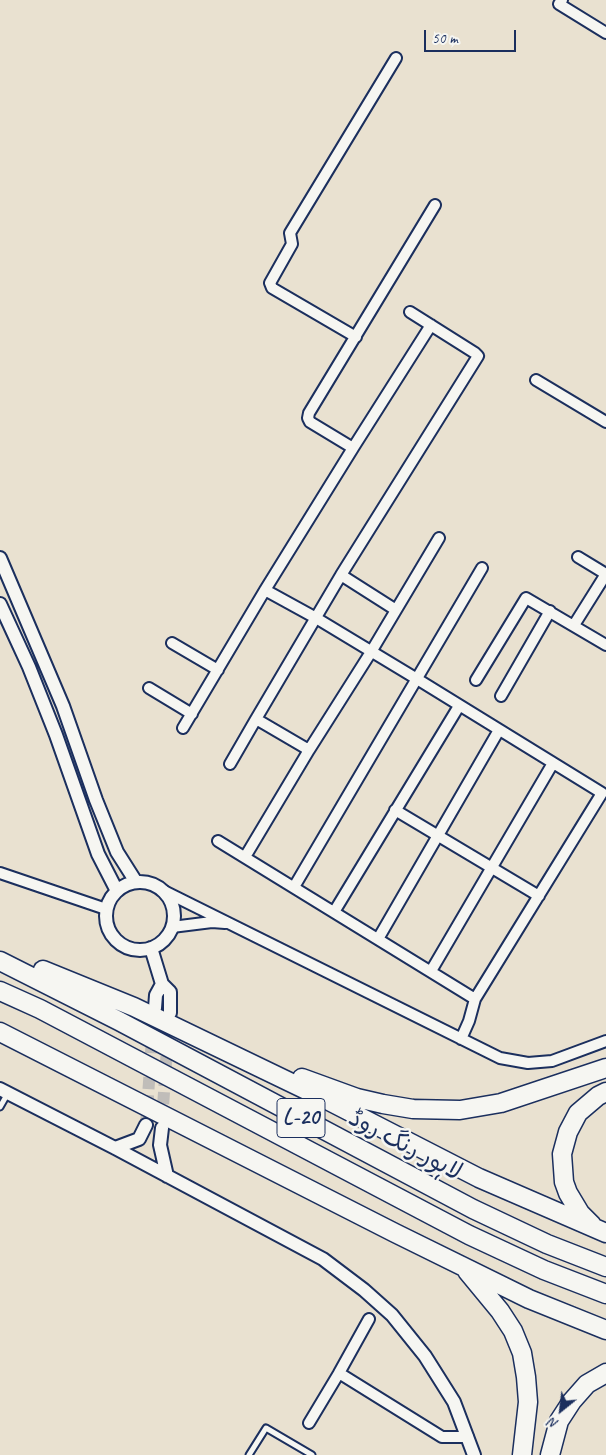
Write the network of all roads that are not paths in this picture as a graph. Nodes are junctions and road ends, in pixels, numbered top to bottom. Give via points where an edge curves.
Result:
1 (562, 0) edge
2 (606, 33) edge
3 (396, 58) dead end
4 (436, 205) dead end
5 (410, 312) dead end
6 (431, 324) junction
7 (356, 337) junction
8 (536, 380) dead end
9 (606, 422) edge
10 (354, 448) junction
11 (439, 538) dead end
12 (0, 558) edge
13 (578, 558) dead end
14 (482, 568) dead end
15 (606, 574) edge
16 (341, 575) junction
17 (265, 590) junction
18 (0, 604) edge
19 (396, 610) junction
20 (550, 611) junction
21 (316, 618) junction
22 (574, 626) junction
23 (172, 643) dead end
24 (606, 645) edge
25 (371, 652) junction
26 (218, 670) junction
27 (417, 679) junction
28 (476, 680) dead end
29 (149, 688) dead end
30 (501, 696) dead end
31 (459, 706) junction
32 (192, 714) junction
33 (256, 719) junction
34 (183, 728) dead end
35 (499, 730) junction
36 (309, 750) junction
37 (553, 763) junction
38 (230, 764) dead end
39 (604, 795) edge
40 (395, 810) junction
41 (438, 835) junction
42 (218, 841) dead end
43 (245, 857) junction
44 (491, 868) junction
45 (0, 873) edge
46 (136, 882) junction
47 (294, 887) junction
48 (162, 890) junction
49 (117, 891) junction
50 (539, 896) junction
51 (106, 910) junction
52 (334, 912) junction
53 (229, 923) junction
54 (172, 927) junction
55 (378, 939) junction
56 (151, 948) junction
57 (0, 955) edge
58 (0, 961) edge
59 (431, 970) junction
60 (162, 984) junction
61 (0, 991) edge
62 (475, 999) junction
63 (154, 1008) tunnel mouth
64 (170, 1012) tunnel mouth
65 (0, 1032) edge
66 (461, 1039) junction
67 (606, 1041) edge
68 (221, 1050) junction
69 (606, 1068) edge
70 (4, 1091) edge
71 (606, 1092) edge
72 (0, 1107) edge
73 (146, 1125) tunnel mouth
74 (162, 1128) tunnel mouth
75 (139, 1139) junction
76 (160, 1145) junction
77 (115, 1148) junction
78 (166, 1176) junction
79 (601, 1231) edge
80 (463, 1266) junction
81 (606, 1267) edge
82 (606, 1294) edge
83 (369, 1319) dead end
84 (606, 1330) edge
85 (339, 1373) junction
86 (606, 1373) edge
87 (309, 1423) dead end
88 (468, 1437) junction
89 (250, 1455) edge
90 (312, 1455) edge
91 (474, 1455) edge
92 (522, 1455) edge
93 (550, 1455) edge

1 - 2 street via 559,4
3 - 7 street via 290,233 292,244 270,283 272,288
4 - 7 street
5 - 6 street
6 - 10 street
6 - 16 street via 478,356
7 - 10 street via 308,418
8 - 9 street
10 - 17 street
11 - 19 street
12 - 46 street via 64,706 117,852
13 - 15 street
14 - 27 street
15 - 22 street
16 - 19 street
16 - 21 street
17 - 21 street
17 - 26 street
18 - 49 street via 49,718 98,854
19 - 25 street
20 - 22 street
20 - 28 street via 527,598 524,600
20 - 30 street
21 - 25 street
21 - 33 street
22 - 24 street
23 - 26 street
25 - 27 street
25 - 36 street
26 - 32 street
27 - 31 street
27 - 47 street
29 - 32 street
31 - 35 street
31 - 40 street
32 - 34 street
33 - 36 street
33 - 38 street
35 - 37 street
35 - 41 street
36 - 43 street
37 - 39 street
37 - 44 street
39 - 50 street
40 - 41 street
40 - 52 street
41 - 44 street
41 - 55 street
42 - 43 street
43 - 47 street
44 - 50 street
44 - 59 street
45 - 51 street
46 - 48 street
46 - 49 street
47 - 52 street
48 - 53 street
48 - 54 street via 173,907
49 - 51 street
50 - 62 street
51 - 56 street via 108,930 114,939 132,950
52 - 55 street
53 - 54 street
53 - 66 street
54 - 56 street via 164,940
55 - 59 street
56 - 60 street
57 - 68 highway via 134,1007
58 - 81 highway, لاہور رنگ روڈ / L-20 via 473,1209 547,1244
59 - 62 street
60 - 63 street
60 - 64 street via 170,992
61 - 82 highway, لاہور رنگ روڈ / L-20 via 40,1009 468,1235
62 - 66 street
65 - 80 highway
66 - 67 street via 500,1058 528,1063 552,1061
68 - 69 highway via 358,1098 413,1109 460,1110 501,1103
68 - 79 highway via 479,1178
70 - 72 lane
70 - 77 street
71 - 79 highway via 578,1113 562,1154 568,1193 580,1213
73 - 75 street
74 - 76 street
75 - 76 street
75 - 77 street
76 - 78 street
77 - 78 street
78 - 88 street via 323,1259 364,1290 392,1315 425,1356 454,1402
80 - 84 highway via 529,1299
80 - 92 highway via 500,1311 522,1353 528,1402
83 - 85 street
85 - 87 street
85 - 88 street via 442,1437
86 - 93 highway via 587,1384 572,1401 559,1421
88 - 91 street
89 - 90 lane via 266,1428

